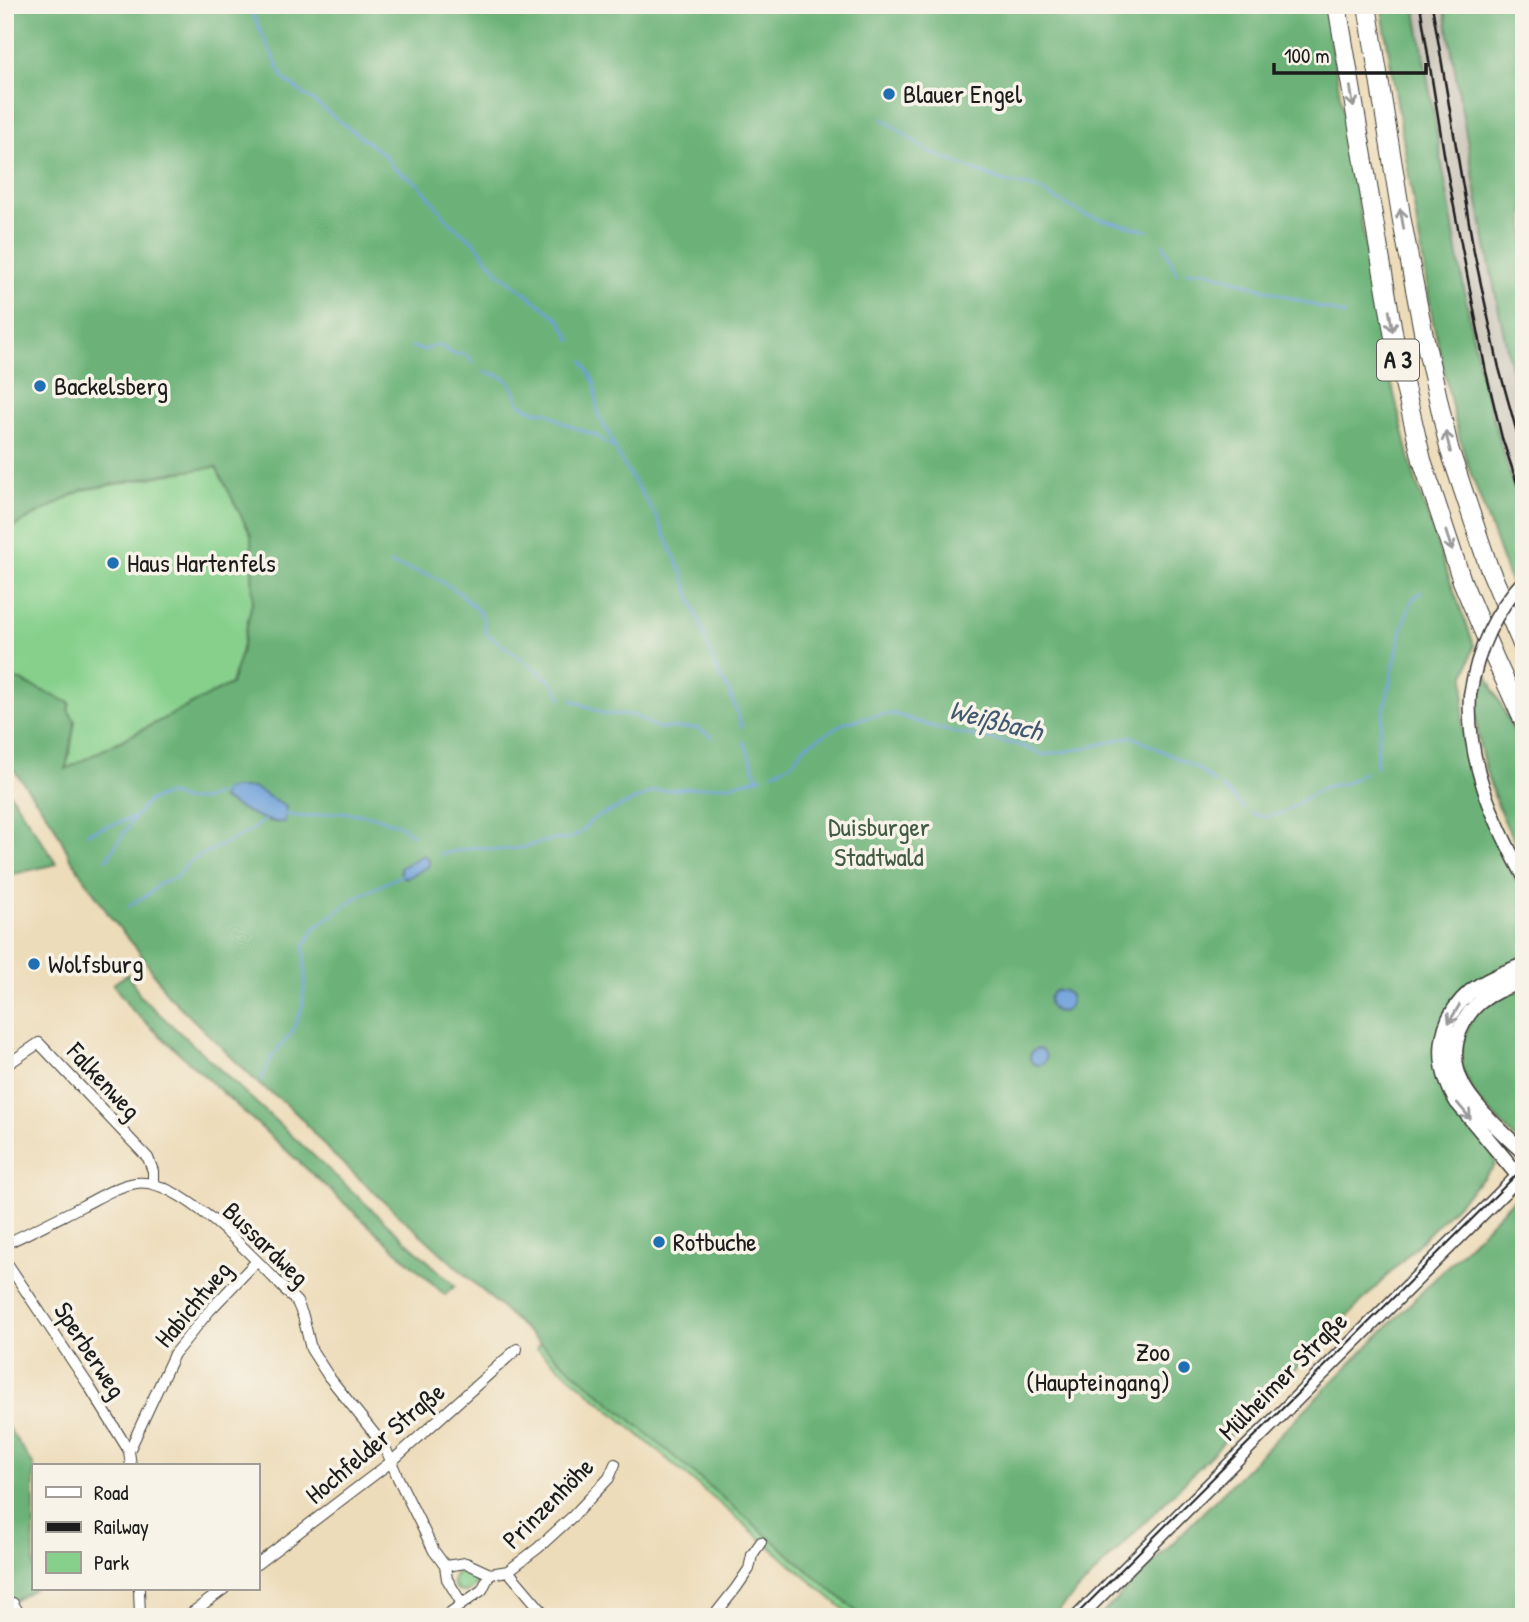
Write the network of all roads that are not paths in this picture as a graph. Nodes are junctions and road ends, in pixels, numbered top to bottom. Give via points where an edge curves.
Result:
1 (1337, 5) edge
2 (1367, 5) edge
3 (1524, 580) edge
4 (1524, 649) edge
5 (1519, 707) edge
6 (1524, 722) edge
7 (1524, 877) edge
8 (1523, 968) edge
9 (1524, 985) edge
10 (1504, 988) junction
11 (5, 1066) edge
12 (1524, 1152) edge
13 (1522, 1174) edge
14 (153, 1184) junction
15 (5, 1244) edge
16 (5, 1260) edge
17 (256, 1262) junction
18 (517, 1349) dead end
19 (129, 1451) junction
20 (391, 1462) junction
21 (131, 1464) edge
22 (615, 1464) dead end
23 (761, 1542) dead end
24 (259, 1562) edge
25 (445, 1566) junction
26 (508, 1571) junction
27 (490, 1574) junction
28 (139, 1590) edge
29 (224, 1590) edge
30 (13, 1603) dead end
31 (462, 1604) junction
32 (22, 1617) edge
33 (140, 1617) edge
34 (186, 1617) edge
35 (444, 1617) edge
36 (547, 1617) edge
37 (713, 1617) edge
38 (1078, 1617) edge

1 -> 5 highway, A 3 via 1396,349 1422,460 1462,580
4 -> 2 highway, A 3 via 1488,565 1449,449 1405,235
3 - 7 street, bridge via 1483,641 1473,675 1469,725 1479,775
5 - 6 highway
8 - 10 main road
8 -> 13 main road via 1471,991 1454,1011 1442,1048 1443,1072 1457,1102
9 - 10 main road
10 - 12 main road via 1480,1002 1466,1018 1455,1059 1459,1078 1473,1102
11 - 14 street, Falkenweg via 39,1043 148,1158
13 - 38 main road, Mülheimer Straße
14 - 15 street via 139,1182 118,1188
14 - 17 street, Bussardweg via 195,1206
16 - 19 street, Sperberweg
17 - 19 street, Habichtweg via 174,1354
17 - 20 street, Bussardweg via 297,1302 311,1349 385,1447
18 - 20 street, Hochfelder Straße
19 - 21 street, Sperberweg
20 - 24 street, Hochfelder Straße
20 - 25 street
22 - 26 street, Prinzenhöhe via 609,1478 573,1516
23 - 37 street via 748,1569
25 - 27 street, Prinzenhöhe via 466,1563
25 - 31 street
26 - 27 street, Prinzenhöhe
26 - 36 street, Prinzenhöhe
27 - 31 street, Prinzenhöhe via 482,1590
28 - 33 street
29 - 34 street
30 - 32 street
31 - 35 street, Prinzenhöhe

